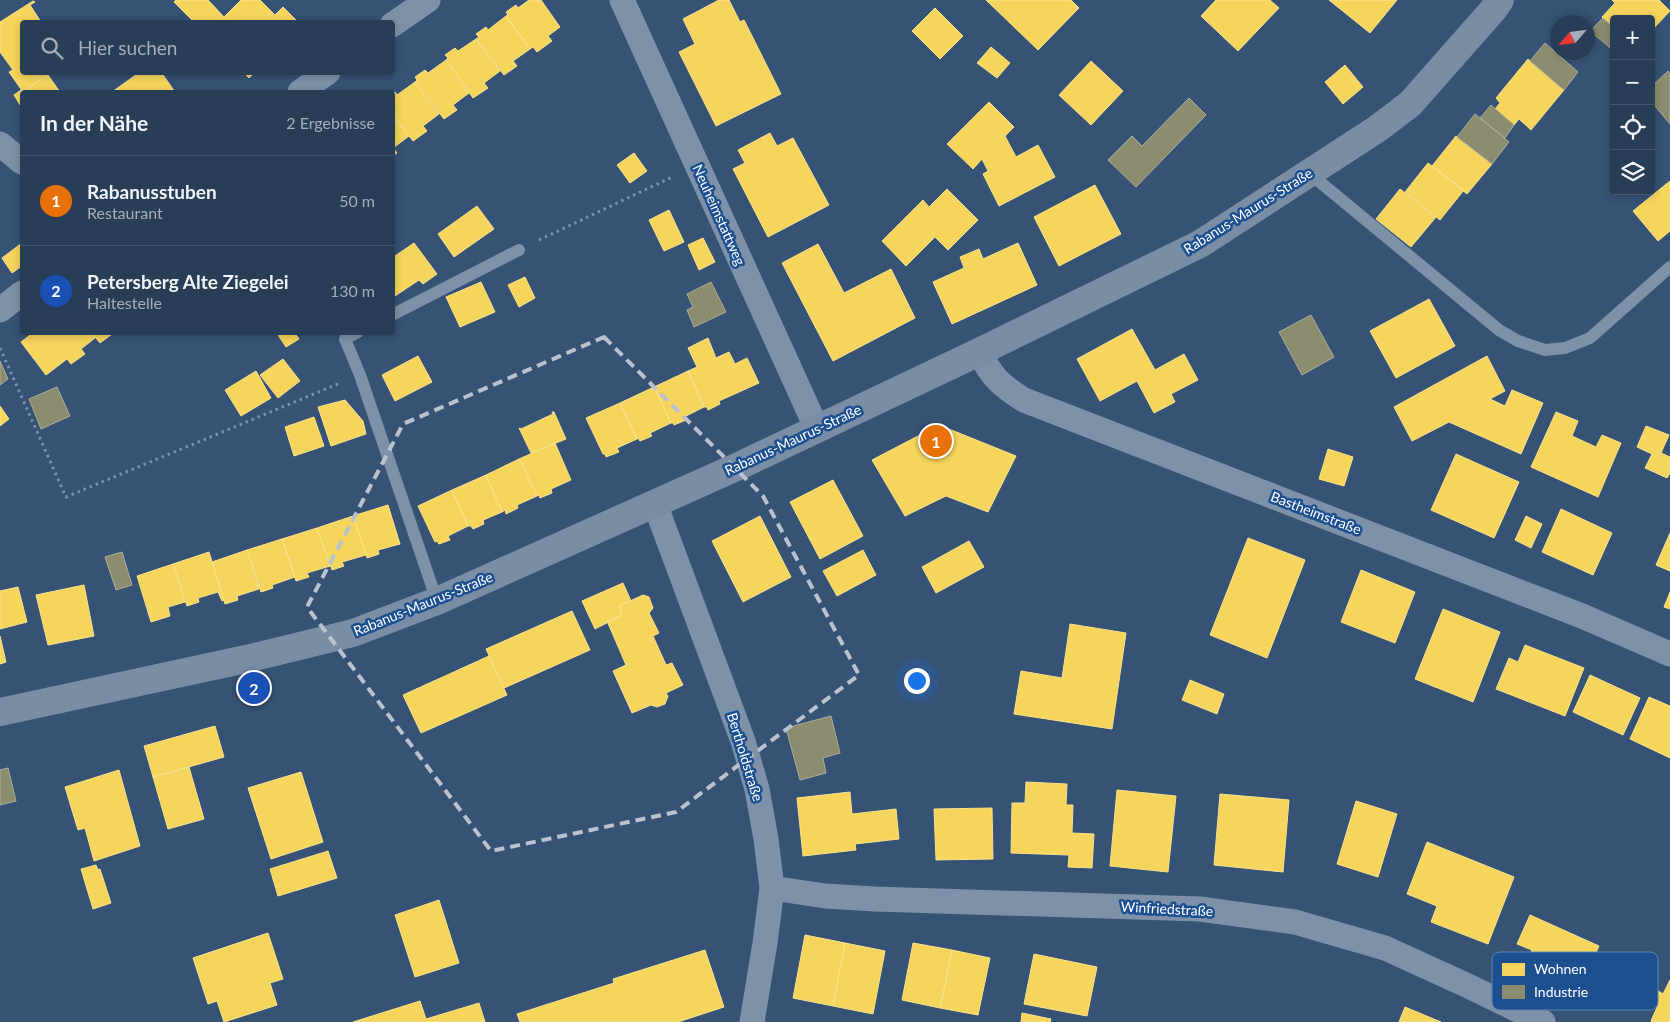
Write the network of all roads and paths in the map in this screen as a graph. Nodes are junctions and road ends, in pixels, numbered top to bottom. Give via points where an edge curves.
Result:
1 (428, 0) edge
2 (622, 0) edge
3 (1500, 0) edge
4 (395, 24) edge
5 (324, 75) edge
6 (303, 90) edge
7 (0, 144) edge
8 (20, 160) edge
9 (697, 165) junction
10 (1309, 173) junction
11 (519, 250) joint
12 (1670, 267) edge
13 (20, 295) edge
14 (0, 310) edge
15 (395, 313) edge
16 (352, 335) edge
17 (0, 348) edge
18 (979, 352) junction
19 (360, 375) junction
20 (817, 429) junction
21 (655, 504) junction
22 (437, 601) junction
23 (1670, 654) edge
24 (0, 712) edge
25 (772, 888) junction
26 (1492, 997) edge
27 (1518, 1010) edge
28 (752, 1022) edge
29 (1543, 1022) edge

1 - 4 street
2 - 9 street, Neuheimstattweg
3 - 10 main road, Rabanus-Maurus-Straße via 1410,104
5 - 6 street
7 - 8 street
9 - 11 path
9 - 20 street, Neuheimstattweg
10 - 12 lane via 1498,330 1518,342 1545,350 1565,348 1590,338
10 - 18 main road, Rabanus-Maurus-Straße via 1200,244
11 - 15 lane
13 - 14 street
16 - 19 lane via 345,339
17 - 19 path via 66,497
18 - 20 main road, Rabanus-Maurus-Straße
18 - 23 street, Bastheimstraße via 990,372 1005,388 1024,400 1582,616
19 - 22 lane
20 - 21 main road, Rabanus-Maurus-Straße
21 - 22 main road, Rabanus-Maurus-Straße
21 - 25 street, Bertholdstraße via 743,741 757,789
22 - 24 main road, Rabanus-Maurus-Straße via 353,633
25 - 26 street, Winfriedstraße via 874,899 1200,909 1295,922 1385,948
25 - 28 street, Bertholdstraße
27 - 29 street, Winfriedstraße

